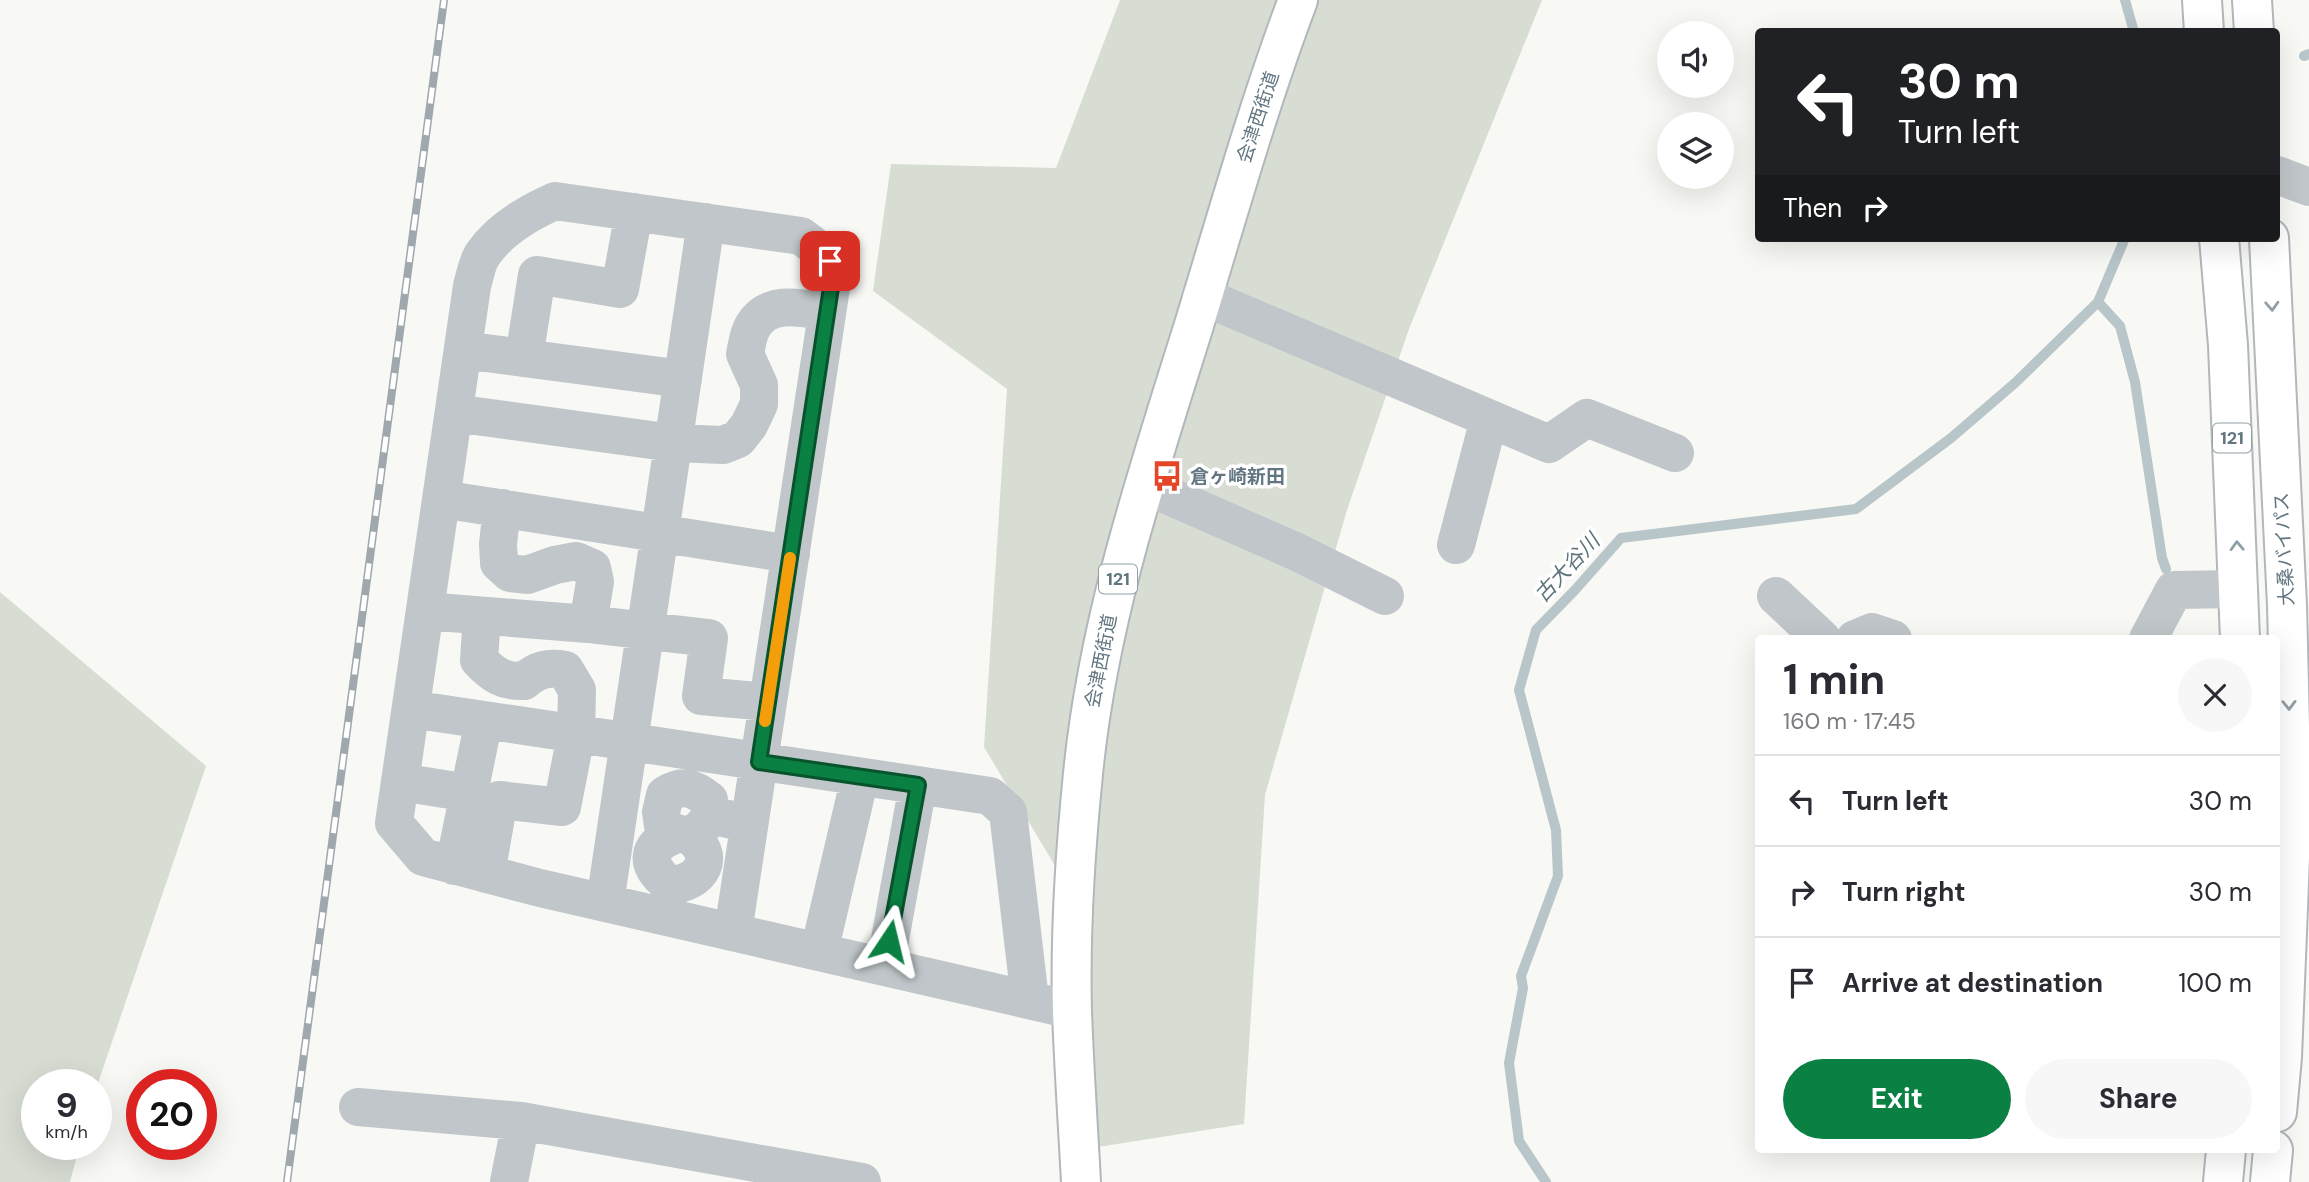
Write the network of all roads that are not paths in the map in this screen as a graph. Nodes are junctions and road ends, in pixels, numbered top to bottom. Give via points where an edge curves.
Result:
1 (1298, 0) edge
2 (2202, 0) edge
3 (2252, 0) edge
4 (2204, 28) edge
5 (2254, 28) edge
6 (2280, 176) edge
7 (2309, 187) edge
8 (634, 212) junction
9 (706, 222) junction
10 (2219, 242) edge
11 (2269, 242) edge
12 (1202, 296) junction
13 (827, 312) junction
14 (463, 350) junction
15 (524, 358) junction
16 (682, 379) junction
17 (454, 413) junction
18 (1489, 419) junction
19 (673, 443) junction
20 (1675, 453) dead end
21 (1144, 485) junction
22 (441, 499) junction
23 (502, 508) junction
24 (661, 533) junction
25 (1456, 545) dead end
26 (791, 554) junction
27 (2238, 589) junction
28 (1385, 596) dead end
29 (1776, 596) dead end
30 (425, 611) junction
31 (482, 616) junction
32 (588, 624) junction
33 (646, 631) junction
34 (1818, 635) edge
35 (2150, 635) edge
36 (2240, 635) edge
37 (768, 702) junction
38 (411, 709) junction
39 (484, 720) junction
40 (576, 735) junction
41 (628, 742) junction
42 (759, 762) junction
43 (860, 777) junction
44 (400, 782) junction
45 (918, 785) junction
46 (469, 793) junction
47 (749, 824) junction
48 (613, 851) junction
49 (470, 870) junction
50 (606, 903) junction
51 (733, 932) junction
52 (819, 952) junction
53 (884, 967) junction
54 (1030, 1000) junction
55 (1072, 1010) junction
56 (2280, 1079) edge
57 (358, 1107) dead end
58 (521, 1121) junction
59 (2225, 1153) edge
60 (2273, 1153) edge
61 (509, 1182) edge
62 (862, 1182) edge
63 (1081, 1182) edge
64 (2223, 1182) edge
65 (2270, 1182) edge

1 - 12 highway, 会津西街道 / 121
2 - 4 highway
3 - 5 highway
6 - 7 street
8 - 9 street
8 - 14 street via 555,201 506,229 481,256
8 - 15 street via 620,289 537,275
9 - 13 street via 801,236 816,246 830,261
9 - 16 street
27 -> 10 highway, 121
11 -> 56 highway, 大桑バイパス / 121 via 2292,807
12 - 18 street
12 - 21 highway, 会津西街道 / 121
13 - 19 street via 789,306 766,314 754,325 745,354 759,385 759,404 738,439 723,445
13 - 26 street
14 - 15 street
14 - 17 street
15 - 16 street
16 - 19 street
17 - 19 street
17 - 22 street
18 - 20 street via 1549,444 1587,418
18 - 25 street
19 - 24 street
21 - 28 street
21 - 55 highway, 会津西街道 / 121 via 1100,653 1083,772 1073,896
22 - 23 street
22 - 30 street
23 - 24 street
23 - 32 street via 499,563 510,573 527,575 576,561 592,568 596,582
24 - 26 street
24 - 33 street
26 - 37 street
27 - 35 street via 2174,590
27 - 36 highway, 121
29 - 34 street
30 - 31 street
30 - 38 street
31 - 32 street
31 - 40 street via 479,660 494,675 514,682 524,681 536,671 565,670 577,690
32 - 33 street
33 - 37 street via 709,638 701,696
33 - 41 street
37 - 42 street
38 - 39 street
38 - 44 street
39 - 40 street
39 - 46 street
40 - 41 street
40 - 49 street via 562,807 499,800
41 - 42 street
41 - 48 street
42 - 43 street
42 - 47 street
43 - 45 street
43 - 52 street
44 - 46 street
44 - 49 street via 394,823 423,857
45 - 53 street
45 - 54 street via 990,796 1008,812
46 - 49 street
47 - 48 street
47 - 51 street
48 - 50 street
49 - 50 street
50 - 51 street
51 - 52 street
52 - 53 street
53 - 54 street
54 - 55 street
55 - 63 highway, 会津西街道 / 121
57 - 58 street
58 - 61 street
58 - 62 street
59 - 64 highway
60 - 65 highway

